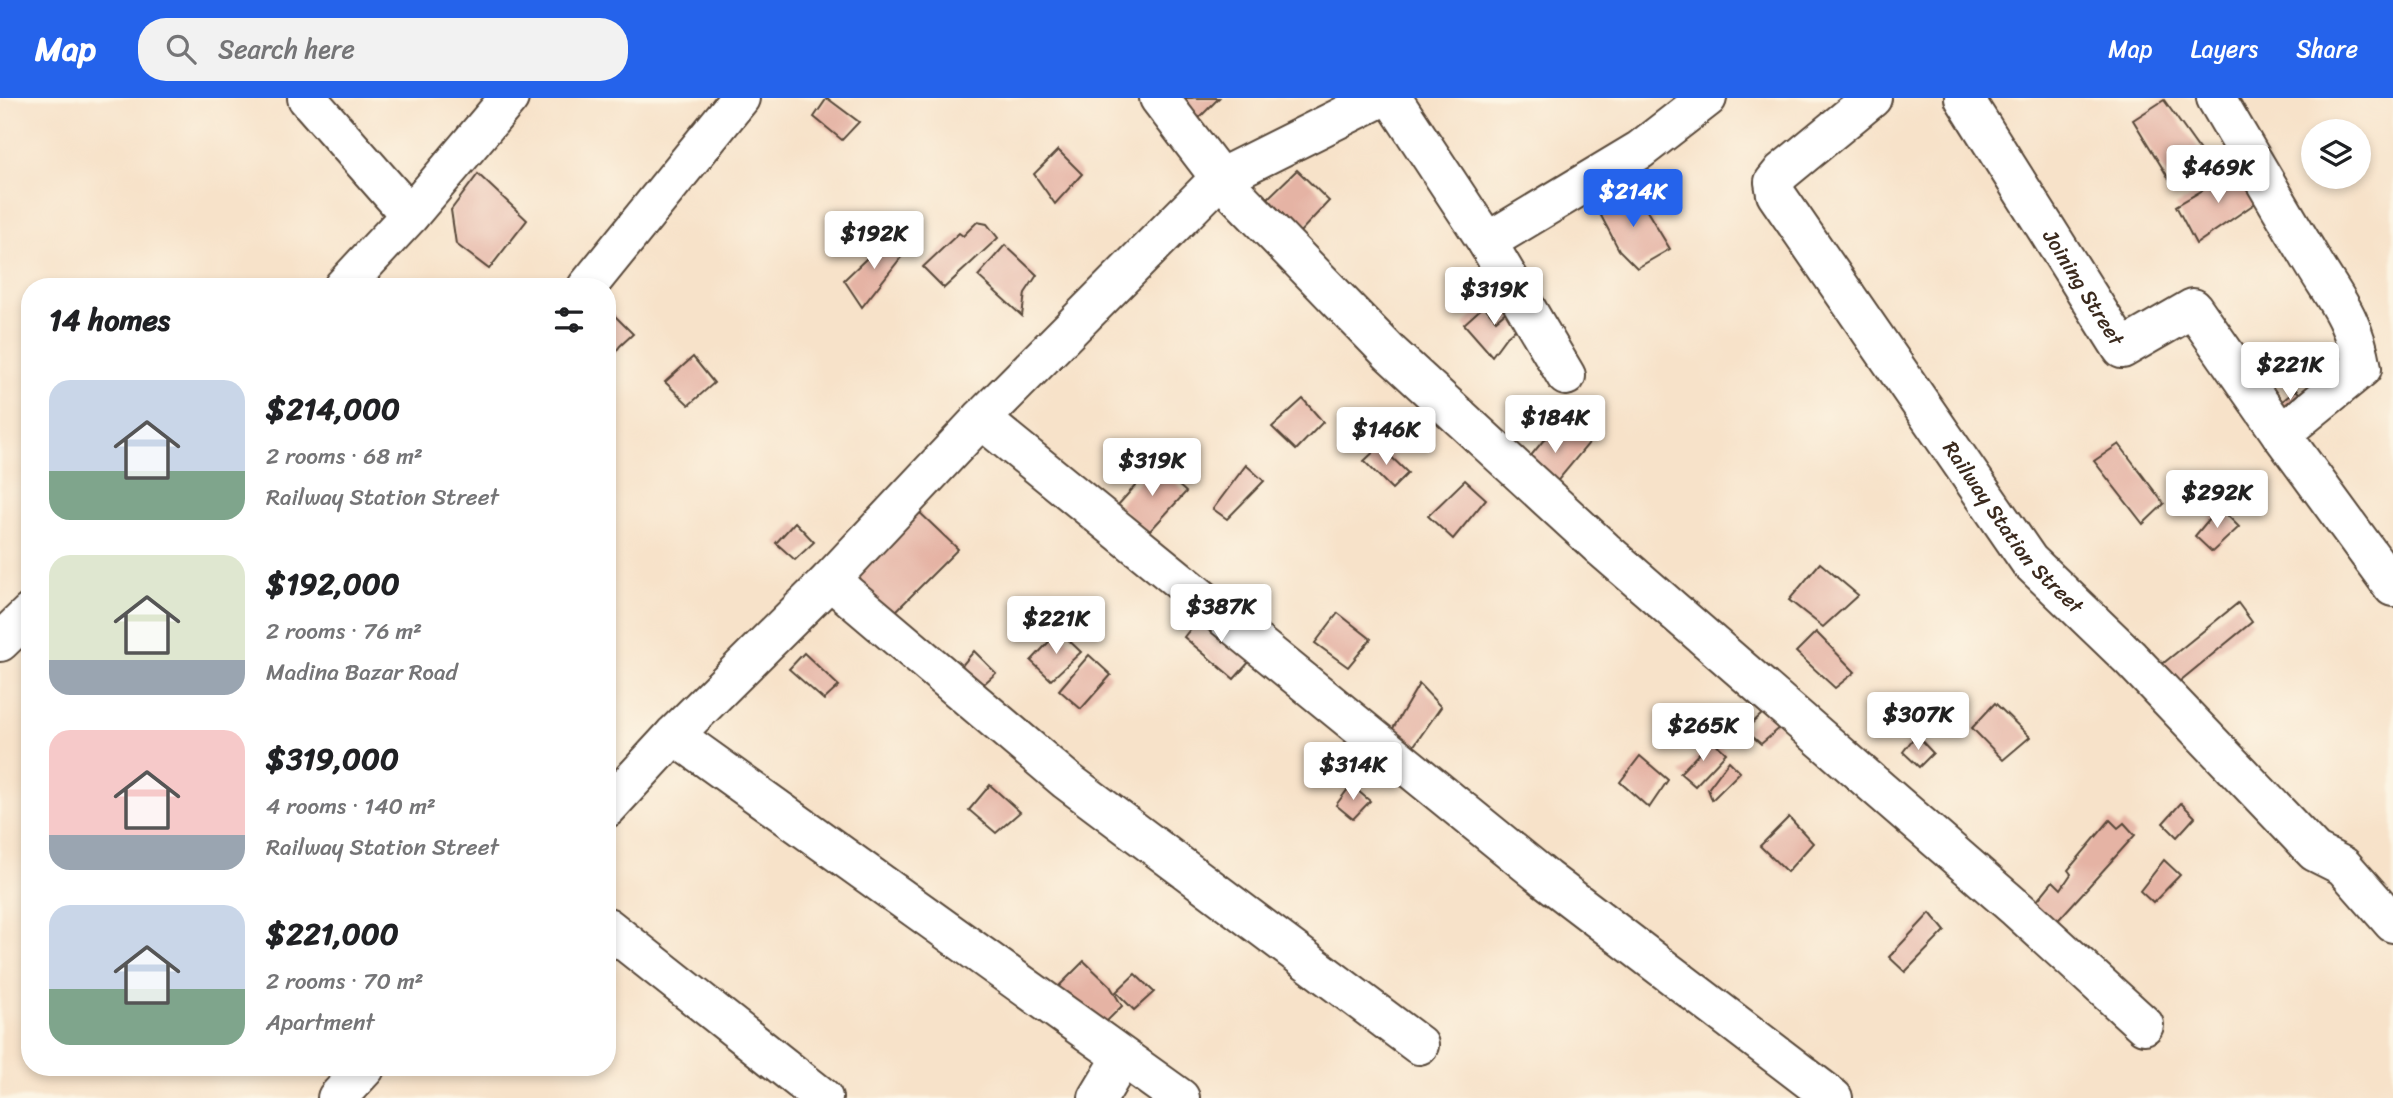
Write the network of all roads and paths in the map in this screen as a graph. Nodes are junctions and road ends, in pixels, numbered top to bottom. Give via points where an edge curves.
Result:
1 (307, 98) edge
2 (509, 98) edge
3 (740, 98) edge
4 (1159, 98) edge
5 (1380, 98) edge
6 (1392, 98) edge
7 (1707, 98) edge
8 (1872, 98) edge
9 (1964, 98) edge
10 (2216, 98) edge
11 (1220, 178) junction
12 (410, 215) junction
13 (1488, 242) junction
14 (351, 278) edge
15 (594, 278) edge
16 (1566, 376) dead end
17 (981, 419) junction
18 (2281, 434) junction
19 (830, 580) junction
20 (2393, 587) edge
21 (21, 622) edge
22 (0, 642) edge
23 (674, 735) junction
24 (616, 798) edge
25 (2393, 923) edge
26 (616, 934) edge
27 (2144, 1025) dead end
28 (1419, 1045) dead end
29 (1122, 1058) junction
30 (358, 1076) edge
31 (337, 1098) edge
32 (823, 1098) edge
33 (1098, 1098) edge
34 (1180, 1098) edge
35 (1833, 1098) edge

1 - 12 street
2 - 12 street
3 - 15 street
4 - 11 street
5 - 11 street
6 - 13 street
7 - 13 street via 1640,150
8 - 25 street, Railway Station Street via 1782,172 1774,182 1776,194 2029,561 2130,658 2315,852 2343,866
9 - 18 street, Joining Street via 2122,349 2193,308
10 - 18 street via 2357,337 2362,368
11 - 17 street
11 - 27 street via 1390,353 1573,522
12 - 14 street
13 - 16 street
17 - 19 street
17 - 35 street via 1546,880
18 - 20 street
19 - 23 street
19 - 28 street via 1066,780
21 - 22 street
23 - 24 street
23 - 29 street
26 - 32 street
29 - 33 street
29 - 34 street
30 - 31 street

